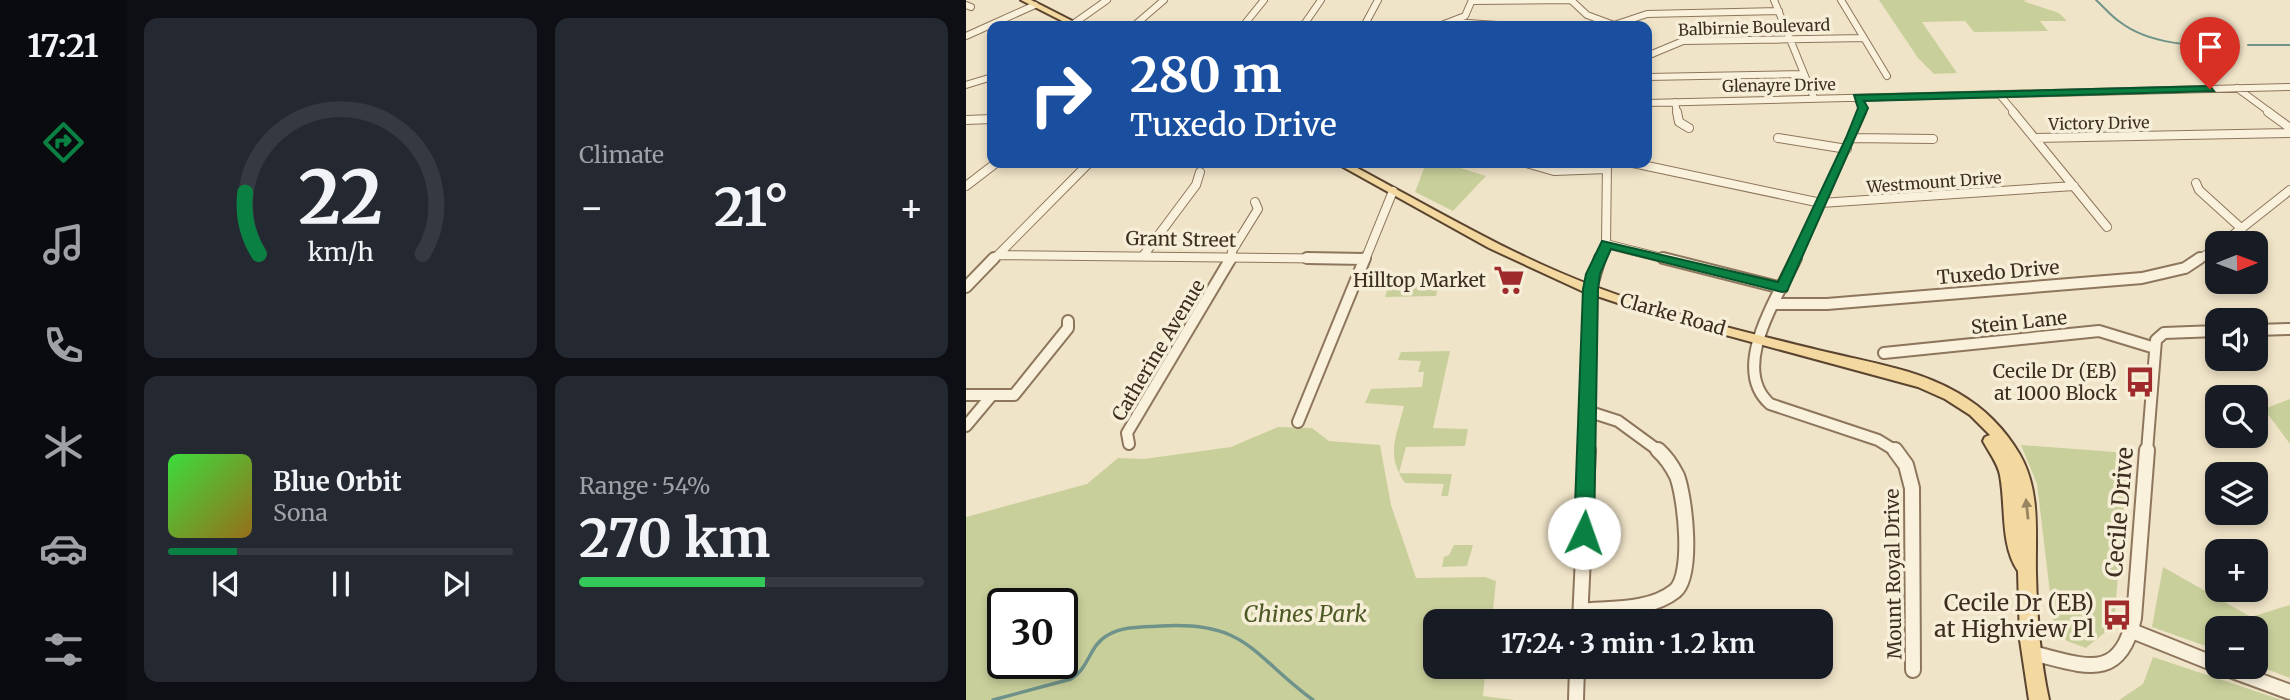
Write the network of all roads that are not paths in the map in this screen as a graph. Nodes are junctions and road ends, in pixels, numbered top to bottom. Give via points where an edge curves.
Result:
1 (1026, 0) edge
2 (1107, 0) edge
3 (1164, 0) edge
4 (1264, 0) edge
5 (1321, 0) edge
6 (1378, 0) edge
7 (1472, 0) edge
8 (1571, 0) edge
9 (1774, 0) edge
10 (1841, 0) edge
11 (1035, 5) junction
12 (1779, 11) junction
13 (997, 21) edge
14 (1067, 21) edge
15 (1080, 21) edge
16 (1140, 21) edge
17 (1247, 21) edge
18 (1306, 21) edge
19 (1367, 21) edge
20 (1454, 21) edge
21 (1601, 21) edge
22 (1628, 21) edge
23 (987, 25) edge
24 (966, 28) edge
25 (980, 28) junction
26 (966, 36) edge
27 (1864, 38) junction
28 (1790, 39) junction
29 (1652, 54) edge
30 (1804, 74) junction
31 (1887, 76) dead end
32 (1652, 77) edge
33 (987, 78) edge
34 (966, 85) edge
35 (2290, 87) edge
36 (2237, 88) junction
37 (1999, 94) junction
38 (1857, 98) junction
39 (1814, 99) junction
40 (1675, 102) junction
41 (1652, 103) edge
42 (987, 119) edge
43 (966, 120) edge
44 (1689, 128) dead end
45 (2290, 130) edge
46 (1778, 138) dead end
47 (1852, 138) junction
48 (2035, 138) junction
49 (1933, 139) dead end
50 (1847, 149) junction
51 (1652, 167) edge
52 (989, 168) edge
53 (1084, 168) edge
54 (1351, 168) edge
55 (1543, 168) edge
56 (1585, 168) edge
57 (1607, 168) edge
58 (1200, 172) dead end
59 (2196, 183) dead end
60 (966, 186) edge
61 (2074, 186) junction
62 (2290, 190) edge
63 (1393, 191) junction
64 (1255, 202) dead end
65 (1821, 203) junction
66 (2108, 227) dead end
67 (2242, 229) junction
68 (2239, 231) edge
69 (1606, 244) junction
70 (999, 255) junction
71 (1143, 256) junction
72 (2205, 256) edge
73 (1231, 258) junction
74 (1364, 259) junction
75 (966, 288) edge
76 (1782, 288) junction
77 (1591, 289) junction
78 (1775, 304) junction
79 (1068, 320) dead end
80 (2290, 329) edge
81 (2268, 330) edge
82 (2205, 331) edge
83 (1759, 339) junction
84 (2155, 348) junction
85 (1884, 353) dead end
86 (966, 395) edge
87 (992, 395) junction
88 (1590, 412) junction
89 (1298, 422) dead end
90 (966, 426) edge
91 (1129, 444) dead end
92 (1581, 609) edge
93 (1614, 609) edge
94 (2132, 631) junction
95 (2032, 653) junction
96 (2205, 660) edge
97 (1913, 670) dead end
98 (2033, 678) junction
99 (1577, 679) edge
100 (2255, 679) edge
101 (2290, 692) edge
102 (1576, 700) edge
103 (2028, 700) edge
104 (2039, 700) edge

1 - 11 main road
2 - 15 street
3 - 16 street
4 - 17 street
5 - 18 street
6 - 19 street
7 - 8 street
7 - 20 street via 1468,13
8 - 21 street
9 - 12 street
10 - 27 street
11 - 13 street
11 - 14 main road
12 - 22 street via 1650,14
12 - 28 street
23 - 25 street
24 - 25 street
25 - 26 street
27 - 28 street, Balbirnie Boulevard
27 - 31 street
28 - 29 street, Balbirnie Boulevard via 1683,41
28 - 30 street
30 - 32 street
30 - 39 street
33 - 34 street
35 - 36 street, Glenayre Drive
36 - 37 street, Glenayre Drive
36 - 45 street
37 - 38 street, Glenayre Drive
37 - 48 street
38 - 39 street, Glenayre Drive
38 - 47 street, Mount Royal Drive via 1863,108
39 - 40 street, Glenayre Drive
40 - 41 street, Glenayre Drive
40 - 44 street via 1679,122
42 - 43 street
45 - 48 street, Victory Drive
46 - 50 street
47 - 49 street
47 - 50 street, Mount Royal Drive
48 - 61 street
50 - 65 street, Mount Royal Drive
51 - 65 street, Westmount Drive
52 - 60 street
53 - 70 street
54 - 63 main road, Clarke Road
55 - 56 street
57 - 69 street
58 - 71 street via 1198,183
59 - 67 street
61 - 65 street, Westmount Drive
61 - 66 street
62 - 67 street
63 - 74 street
63 - 77 main road, Clarke Road via 1550,273
64 - 73 street, Catherine Avenue via 1258,209
65 - 76 street, Mount Royal Drive
67 - 68 street
69 - 76 street
69 - 77 street
70 - 71 street, Grant Street
70 - 75 street
71 - 73 street, Grant Street
72 - 78 street, Tuxedo Drive via 2185,268 2142,278
73 - 74 street, Grant Street
73 - 91 street, Catherine Avenue via 1127,433
74 - 89 street
76 - 78 street, Mount Royal Drive
77 - 83 main road, Clarke Road
77 - 88 street
78 - 83 street, Mount Royal Drive
79 - 87 street via 1068,328 1014,395
80 - 81 street
82 - 84 street via 2164,333 2155,340
83 - 95 main road, Clarke Road via 1933,394 1978,425 2008,473 2014,531 2026,577
83 - 97 street, Mount Royal Drive via 1753,362 1762,398 1780,410 1878,440 1907,462 1912,488
84 - 85 street, Stein Lane via 2099,331
84 - 94 street, Cecile Drive
86 - 87 street
87 - 90 street
88 - 92 street
88 - 93 street via 1612,416 1652,444 1675,467 1681,486 1687,564 1683,583 1671,594
94 - 95 street, Cecile Drive via 2123,655 2110,662 2089,664
94 - 96 street
95 - 98 main road, Clarke Road
98 - 103 main road, Clarke Road
98 - 104 main road, Clarke Road
99 - 102 street
100 - 101 street

